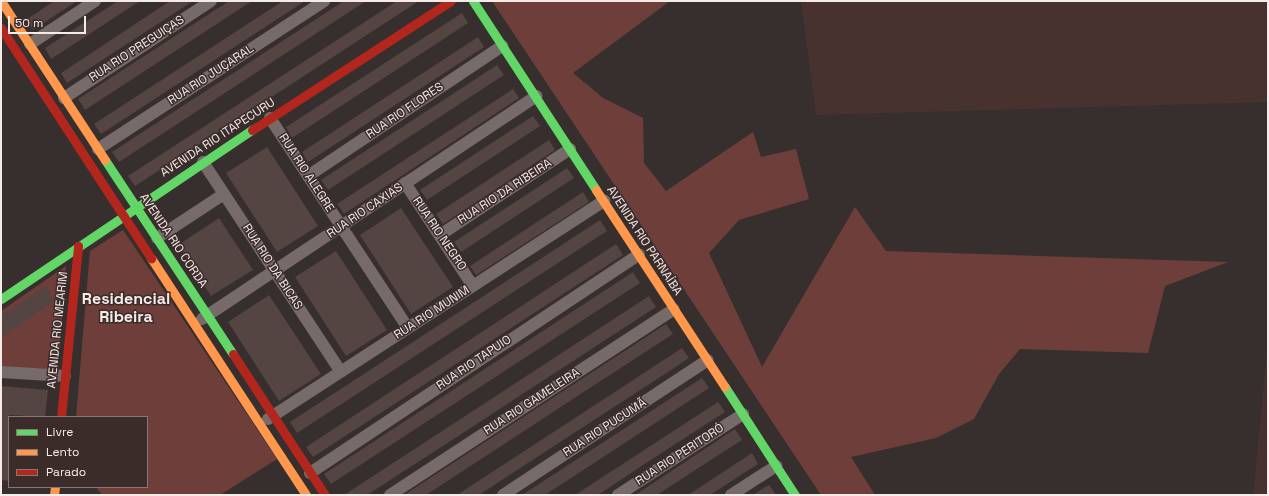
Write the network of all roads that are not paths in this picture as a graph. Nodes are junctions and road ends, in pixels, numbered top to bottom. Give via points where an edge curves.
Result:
1 (1, 1) edge
2 (95, 1) edge
3 (211, 1) edge
4 (324, 1) edge
5 (451, 1) edge
6 (473, 1) edge
7 (1, 28) edge
8 (30, 44) junction
9 (502, 46) junction
10 (536, 96) junction
11 (64, 98) junction
12 (270, 118) junction
13 (98, 149) junction
14 (570, 150) junction
15 (203, 162) junction
16 (308, 176) junction
17 (406, 183) junction
18 (224, 194) junction
19 (604, 201) junction
20 (135, 206) junction
21 (122, 215) junction
22 (341, 226) junction
23 (440, 235) junction
24 (157, 238) junction
25 (78, 246) junction
26 (639, 254) junction
27 (275, 271) junction
28 (473, 286) junction
29 (1, 299) edge
30 (674, 309) junction
31 (208, 315) junction
32 (194, 324) junction
33 (408, 328) junction
34 (708, 360) junction
35 (1, 372) edge
36 (341, 372) junction
37 (65, 376) junction
38 (743, 414) junction
39 (61, 416) edge
40 (273, 416) junction
41 (260, 425) junction
42 (776, 466) junction
43 (310, 472) junction
44 (306, 495) edge
45 (325, 495) edge
46 (390, 495) edge
47 (503, 495) edge
48 (618, 495) edge
49 (731, 495) edge
50 (796, 495) edge

1 - 8 street, AVENIDA RIO CORDA
2 - 8 street
3 - 11 street, RUA RIO PREGUIÇAS
4 - 13 street, RUA RIO JUÇARAL
5 - 12 street, AVENIDA RIO ITAPECURU
6 - 9 street, AVENIDA RIO PARNAÍBA
7 - 21 street
8 - 11 street, AVENIDA RIO CORDA
9 - 10 street, AVENIDA RIO PARNAÍBA
9 - 16 street, RUA RIO FLORES
10 - 14 street, AVENIDA RIO PARNAÍBA
10 - 17 street, RUA RIO CAXIAS
11 - 13 street, AVENIDA RIO CORDA
12 - 15 street, AVENIDA RIO ITAPECURU
12 - 16 street, RUA RIO ALEGRE
13 - 20 street, AVENIDA RIO CORDA
14 - 19 street, AVENIDA RIO PARNAÍBA
14 - 23 street, RUA RIO DA RIBEIRA
15 - 18 street, RUA RIO DA BICAS
15 - 20 street, AVENIDA RIO ITAPECURU
16 - 22 street, RUA RIO ALEGRE
17 - 22 street, RUA RIO CAXIAS
17 - 23 street, RUA RIO NEGRO
18 - 24 street
18 - 27 street, RUA RIO DA BICAS
19 - 26 street, AVENIDA RIO PARNAÍBA
19 - 28 street, RUA RIO MUNIM
20 - 21 street, AVENIDA RIO ITAPECURU
20 - 24 street, AVENIDA RIO CORDA
21 - 25 street, AVENIDA RIO ITAPECURU
21 - 32 street
22 - 27 street, RUA RIO CAXIAS
22 - 33 street, RUA RIO ALEGRE
23 - 28 street, RUA RIO NEGRO
24 - 31 street, AVENIDA RIO CORDA
25 - 29 street, AVENIDA RIO ITAPECURU
25 - 37 street, AVENIDA RIO MEARIM
26 - 30 street, AVENIDA RIO PARNAÍBA
26 - 43 street, RUA RIO TAPUIO
27 - 31 street, RUA RIO CAXIAS
27 - 36 street, RUA RIO DA BICAS
28 - 33 street, RUA RIO MUNIM
30 - 34 street, AVENIDA RIO PARNAÍBA
30 - 46 street, RUA RIO GAMELEIRA
31 - 32 street, RUA RIO CAXIAS
31 - 40 street, AVENIDA RIO CORDA
32 - 41 street
33 - 36 street, RUA RIO MUNIM
34 - 38 street, AVENIDA RIO PARNAÍBA
34 - 47 street, RUA RIO PUCUMÃ
35 - 37 street
36 - 40 street, RUA RIO MUNIM
37 - 39 street, AVENIDA RIO MEARIM
38 - 42 street, AVENIDA RIO PARNAÍBA
38 - 48 street, RUA RIO PERITORÓ
40 - 41 street, RUA RIO MUNIM
40 - 43 street, AVENIDA RIO CORDA
41 - 44 street
42 - 49 street
42 - 50 street, AVENIDA RIO PARNAÍBA
43 - 45 street, AVENIDA RIO CORDA

